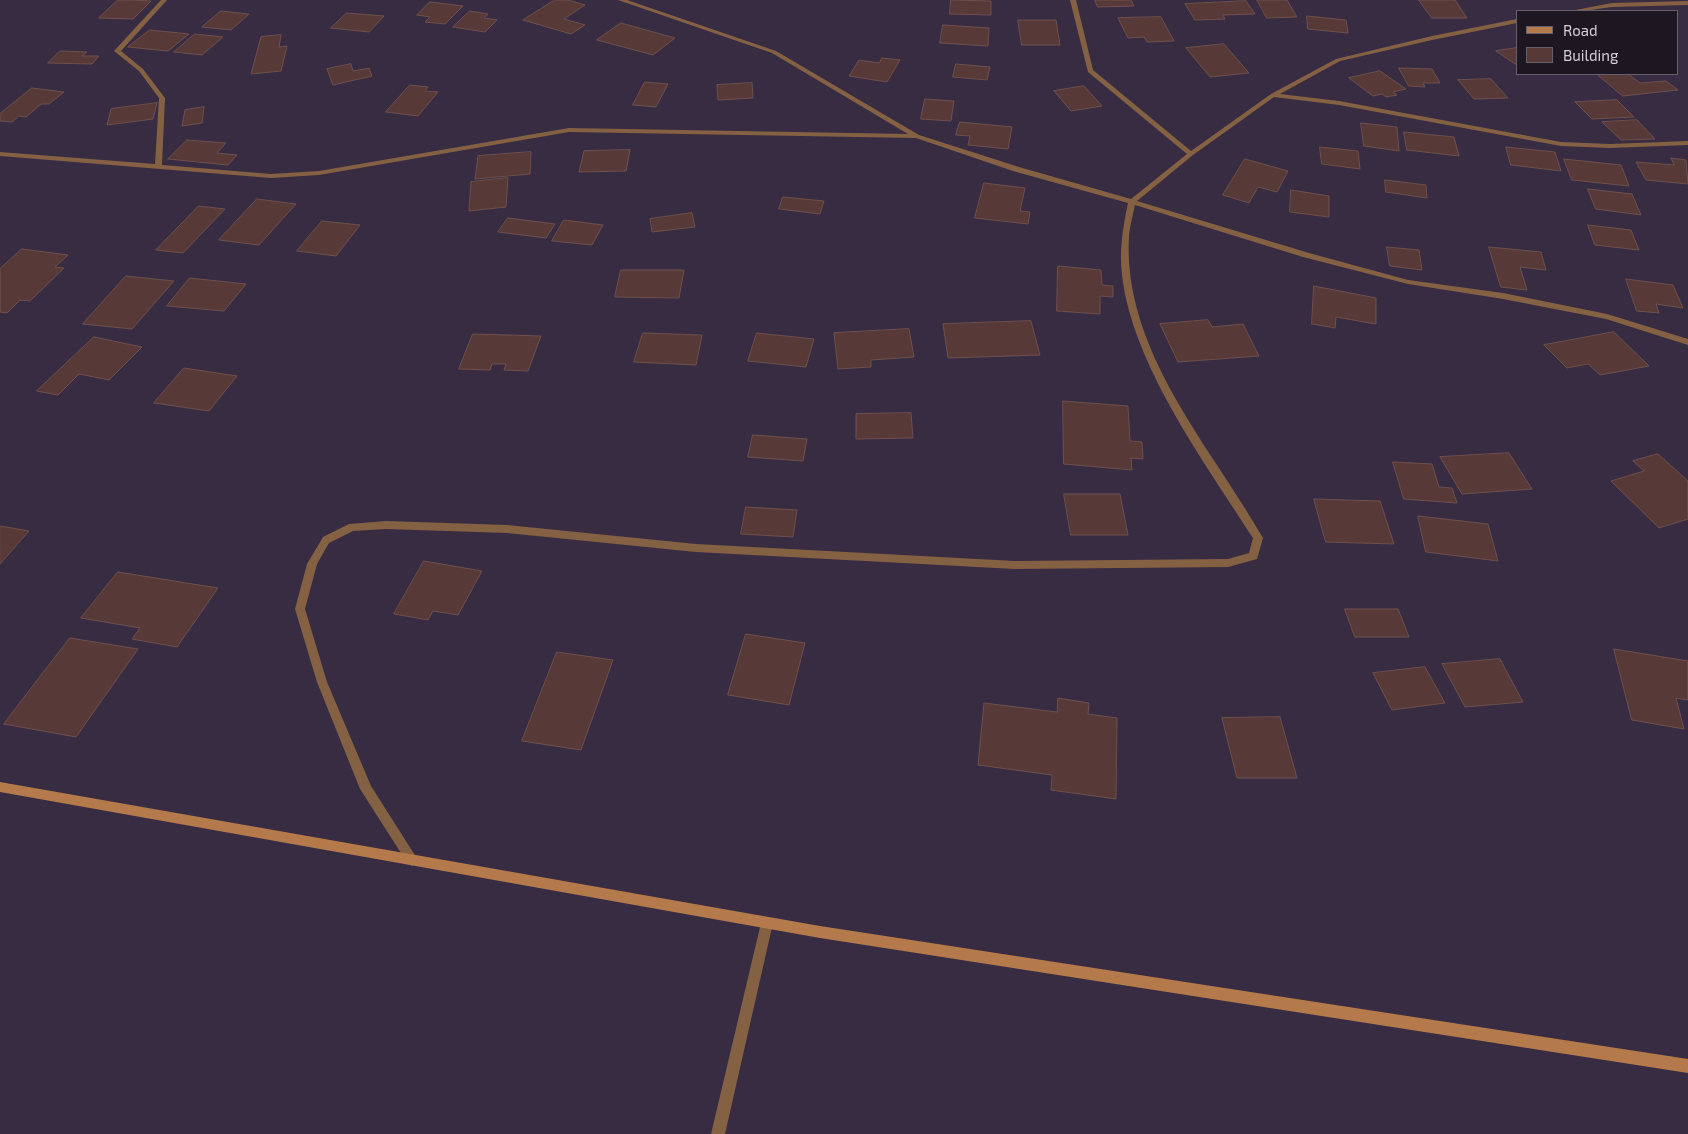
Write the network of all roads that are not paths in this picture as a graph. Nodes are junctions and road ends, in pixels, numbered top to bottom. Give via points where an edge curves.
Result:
1 (164, 0) edge
2 (621, 0) edge
3 (1073, 0) edge
4 (1688, 3) edge
5 (1580, 10) edge
6 (1516, 21) edge
7 (1273, 95) junction
8 (917, 136) junction
9 (1688, 143) edge
10 (0, 154) edge
11 (1191, 154) junction
12 (158, 166) junction
13 (1132, 202) junction
14 (1688, 342) edge
15 (0, 787) edge
16 (412, 860) junction
17 (767, 923) junction
18 (1688, 1066) edge
19 (718, 1134) edge

1 - 12 street via 117,51 141,70 162,98
2 - 8 street via 774,52
3 - 11 street via 1090,71
4 - 5 street via 1612,5
6 - 7 street via 1338,60
7 - 9 street via 1339,103 1561,144
7 - 11 street
8 - 12 street via 569,130 319,173 271,176
8 - 13 street
10 - 12 street
11 - 13 street
13 - 14 street via 1408,282 1503,296 1607,317
13 - 16 street via 1125,236 1126,271 1133,310 1154,369 1258,538 1253,556 1228,562 1015,565 696,548 508,529 352,527 326,540 312,564 300,609 322,682 366,789
15 - 16 main road
16 - 17 main road
17 - 18 main road
17 - 19 street

